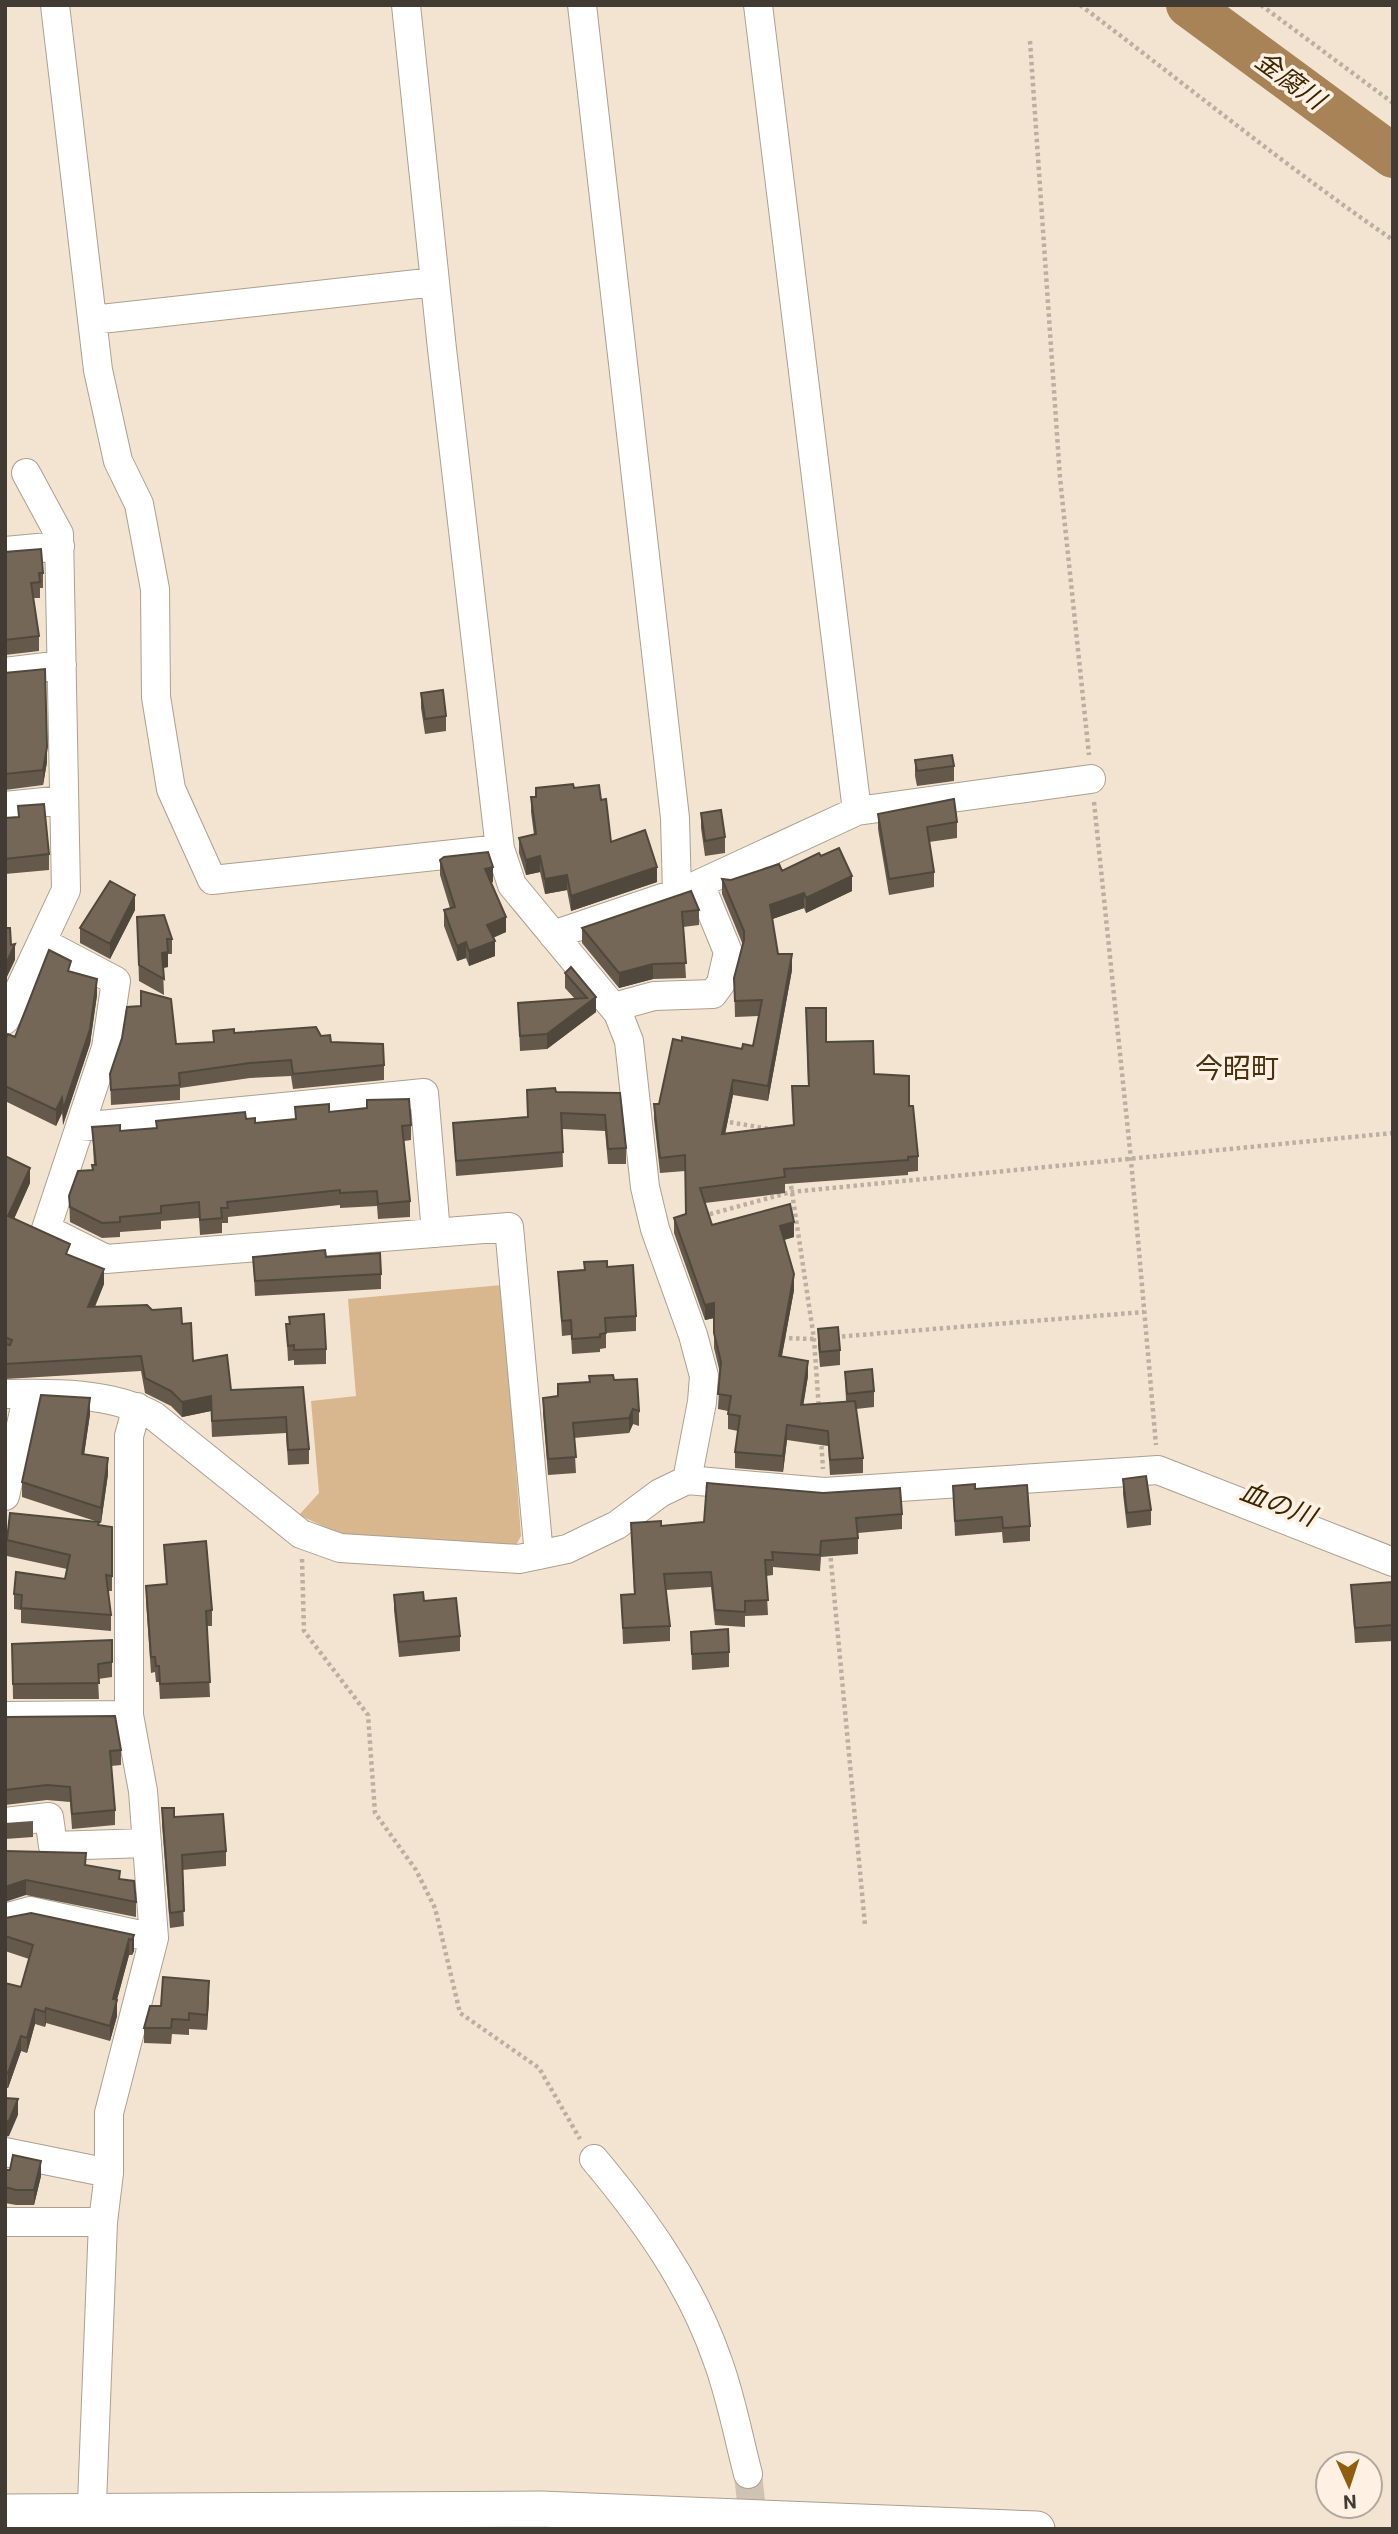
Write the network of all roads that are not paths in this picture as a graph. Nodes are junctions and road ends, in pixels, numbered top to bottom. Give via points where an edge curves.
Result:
1 (55, 5) edge
2 (406, 5) edge
3 (582, 5) edge
4 (758, 5) edge
5 (435, 282) junction
6 (92, 320) junction
7 (26, 474) dead end
8 (60, 546) junction
9 (5, 551) edge
10 (62, 665) junction
11 (5, 672) edge
12 (1091, 779) road end
13 (64, 800) junction
14 (5, 806) edge
15 (857, 811) junction
16 (500, 849) junction
17 (688, 889) junction
18 (553, 935) junction
19 (42, 942) junction
20 (614, 1007) junction
21 (5, 1020) edge
22 (80, 1127) junction
23 (436, 1233) junction
24 (16, 1394) edge
25 (137, 1407) junction
26 (687, 1480) junction
27 (5, 1496) edge
28 (539, 1555) junction
29 (1393, 1562) edge
30 (129, 1715) junction
31 (5, 1716) edge
32 (5, 1822) edge
33 (147, 1843) junction
34 (5, 1918) edge
35 (154, 1938) junction
36 (5, 2152) edge
37 (594, 2159) road end
38 (109, 2173) junction
39 (5, 2222) edge
40 (103, 2222) junction
41 (748, 2473) tunnel mouth
42 (5, 2512) edge
43 (92, 2520) edge
44 (1037, 2529) edge

1 - 6 street
2 - 5 street
3 - 17 street via 675,818
4 - 15 street
5 - 6 street
5 - 16 street
6 - 16 street via 118,461 139,504 155,589 156,696 171,789 212,880
7 - 8 street via 60,534
8 - 9 street
8 - 10 street
10 - 11 street
10 - 13 street
12 - 15 street
13 - 14 street
13 - 19 street via 66,890
15 - 17 street
16 - 18 street via 512,885
17 - 18 street
17 - 20 street via 728,952 721,983 713,995 654,996
18 - 20 street
19 - 21 street
19 - 22 street via 116,981 106,1048
20 - 26 street via 629,1041 645,1187 655,1229 704,1376
22 - 23 street via 424,1093
22 - 23 street via 46,1229 106,1259
23 - 28 street via 509,1227
24 - 25 street via 114,1401
24 - 27 street
25 - 28 street via 301,1534 340,1548 519,1559
25 - 30 street via 129,1436
26 - 28 street via 660,1493 617,1525 567,1549
26 - 29 street via 824,1492 1158,1470
30 - 31 street
30 - 33 street
32 - 33 street via 48,1817 53,1846
33 - 35 street
34 - 35 street via 30,1911
35 - 38 street via 109,2113
36 - 38 street
37 - 41 street via 642,2217 689,2296 718,2359
38 - 40 street
39 - 40 street
40 - 43 street
42 - 43 street
43 - 44 street via 541,2509

